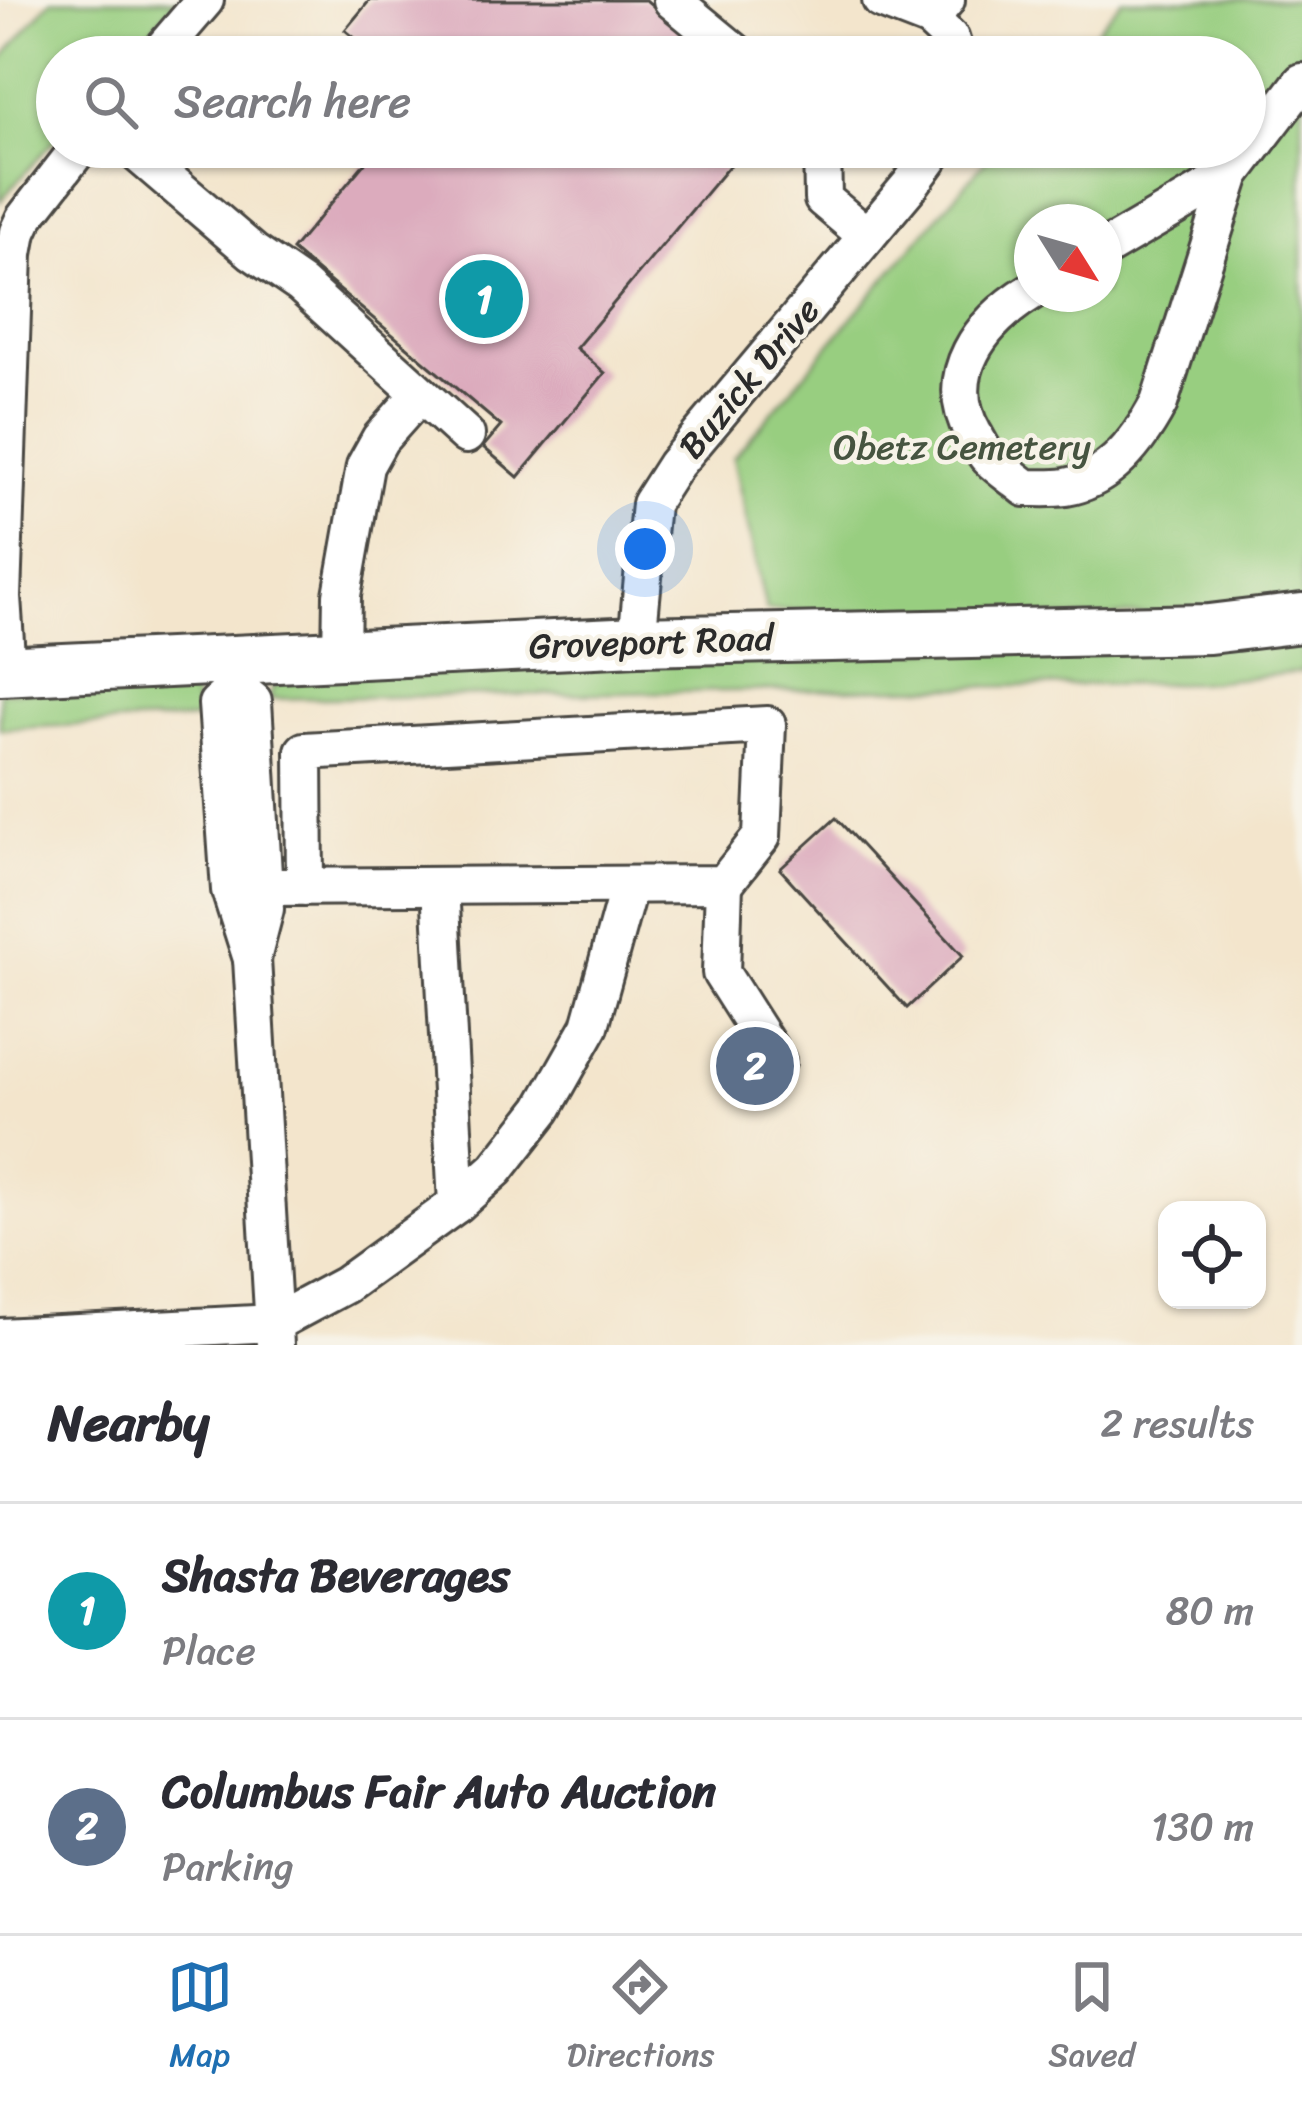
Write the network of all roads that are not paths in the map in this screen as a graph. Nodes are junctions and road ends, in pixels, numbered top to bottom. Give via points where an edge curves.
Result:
1 (205, 0) edge
2 (672, 0) edge
3 (880, 0) edge
4 (938, 10) edge
5 (174, 36) edge
6 (715, 36) edge
7 (1302, 82) edge
8 (1266, 129) edge
9 (63, 168) edge
10 (155, 168) edge
11 (822, 168) edge
12 (921, 168) edge
13 (1237, 168) edge
14 (1232, 174) junction
15 (868, 236) junction
16 (1122, 238) edge
17 (1014, 302) edge
18 (420, 394) junction
19 (466, 435) dead end
20 (1302, 618) edge
21 (637, 641) junction
22 (341, 654) junction
23 (4, 671) edge
24 (236, 673) junction
25 (243, 824) junction
26 (724, 884) junction
27 (629, 885) junction
28 (440, 886) junction
29 (264, 887) junction
30 (305, 887) junction
31 (252, 959) junction
32 (777, 1060) dead end
33 (458, 1204) junction
34 (274, 1334) edge
35 (0, 1337) edge

1 - 5 lane
2 - 6 lane
3 - 4 lane
7 - 8 lane
9 - 23 lane via 24,218 14,254
10 - 18 lane via 302,285
11 - 15 lane via 823,199
12 - 15 lane, Buzick Drive
13 - 14 lane
14 - 16 lane
14 - 17 lane via 1159,403 1106,470 1070,487 1026,488 986,455 962,413 962,371 980,335
15 - 21 lane, Buzick Drive via 650,504
18 - 19 lane
18 - 22 lane via 365,466 342,595
20 - 21 main road, Groveport Road via 1144,632
21 - 22 main road, Groveport Road
22 - 24 main road, Groveport Road
23 - 24 main road, Groveport Road
24 - 25 lane via 217,704
25 - 29 lane
25 - 31 lane via 230,890
26 - 27 lane
26 - 30 lane via 762,836 767,725 304,751
26 - 32 lane via 721,973
27 - 28 lane
27 - 33 lane via 590,1027 543,1109
28 - 30 lane
28 - 33 lane
29 - 30 lane
29 - 31 lane
31 - 34 lane
33 - 34 lane
34 - 35 lane

